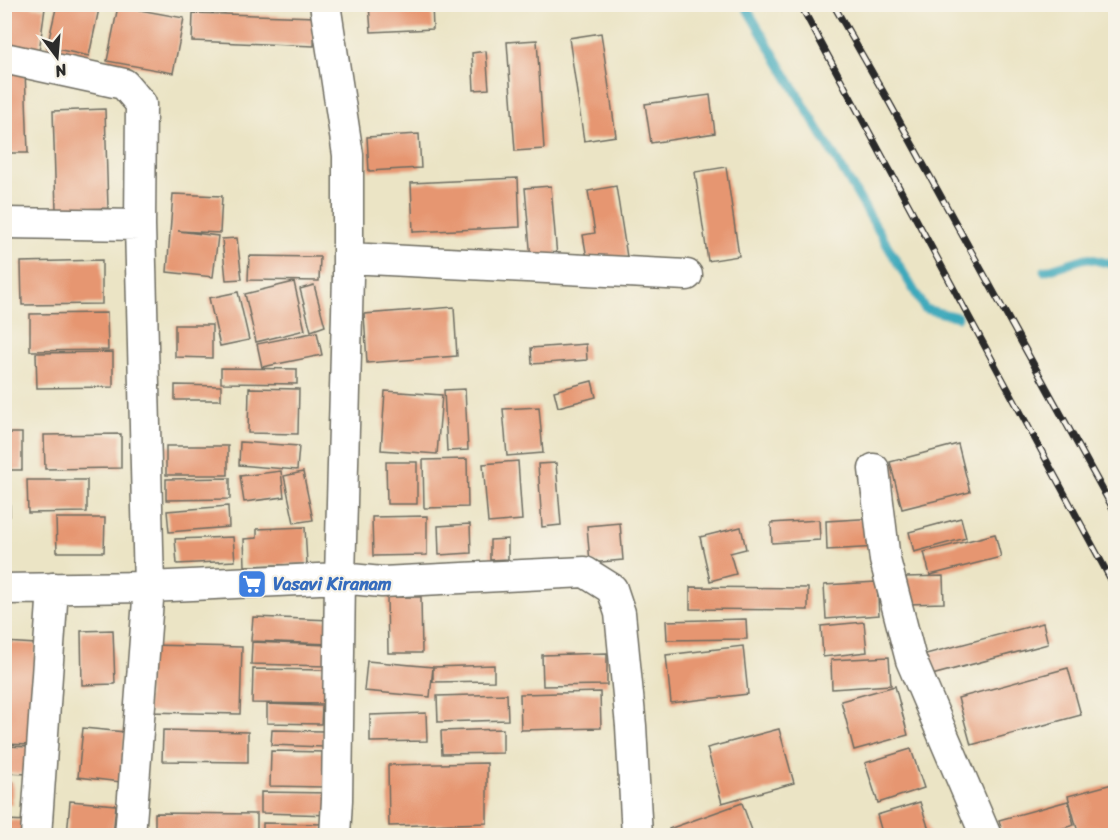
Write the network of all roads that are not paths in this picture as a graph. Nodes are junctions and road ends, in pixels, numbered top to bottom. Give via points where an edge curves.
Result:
1 (324, 4) edge
2 (4, 58) edge
3 (4, 223) edge
4 (140, 225) junction
5 (348, 258) junction
6 (687, 275) dead end
7 (874, 470) dead end
8 (340, 578) junction
9 (149, 587) junction
10 (53, 588) junction
11 (4, 589) edge
12 (36, 836) edge
13 (130, 836) edge
14 (335, 836) edge
15 (637, 836) edge
16 (986, 836) edge

1 - 5 street via 348,155
2 - 4 street via 124,84 141,104
3 - 4 street
4 - 9 street
5 - 6 street
5 - 8 street
7 - 16 street via 885,560 911,660
8 - 9 street
8 - 14 street
8 - 15 street via 382,582 585,572 612,589 620,613
9 - 10 street
9 - 13 street
10 - 11 street
10 - 12 street

